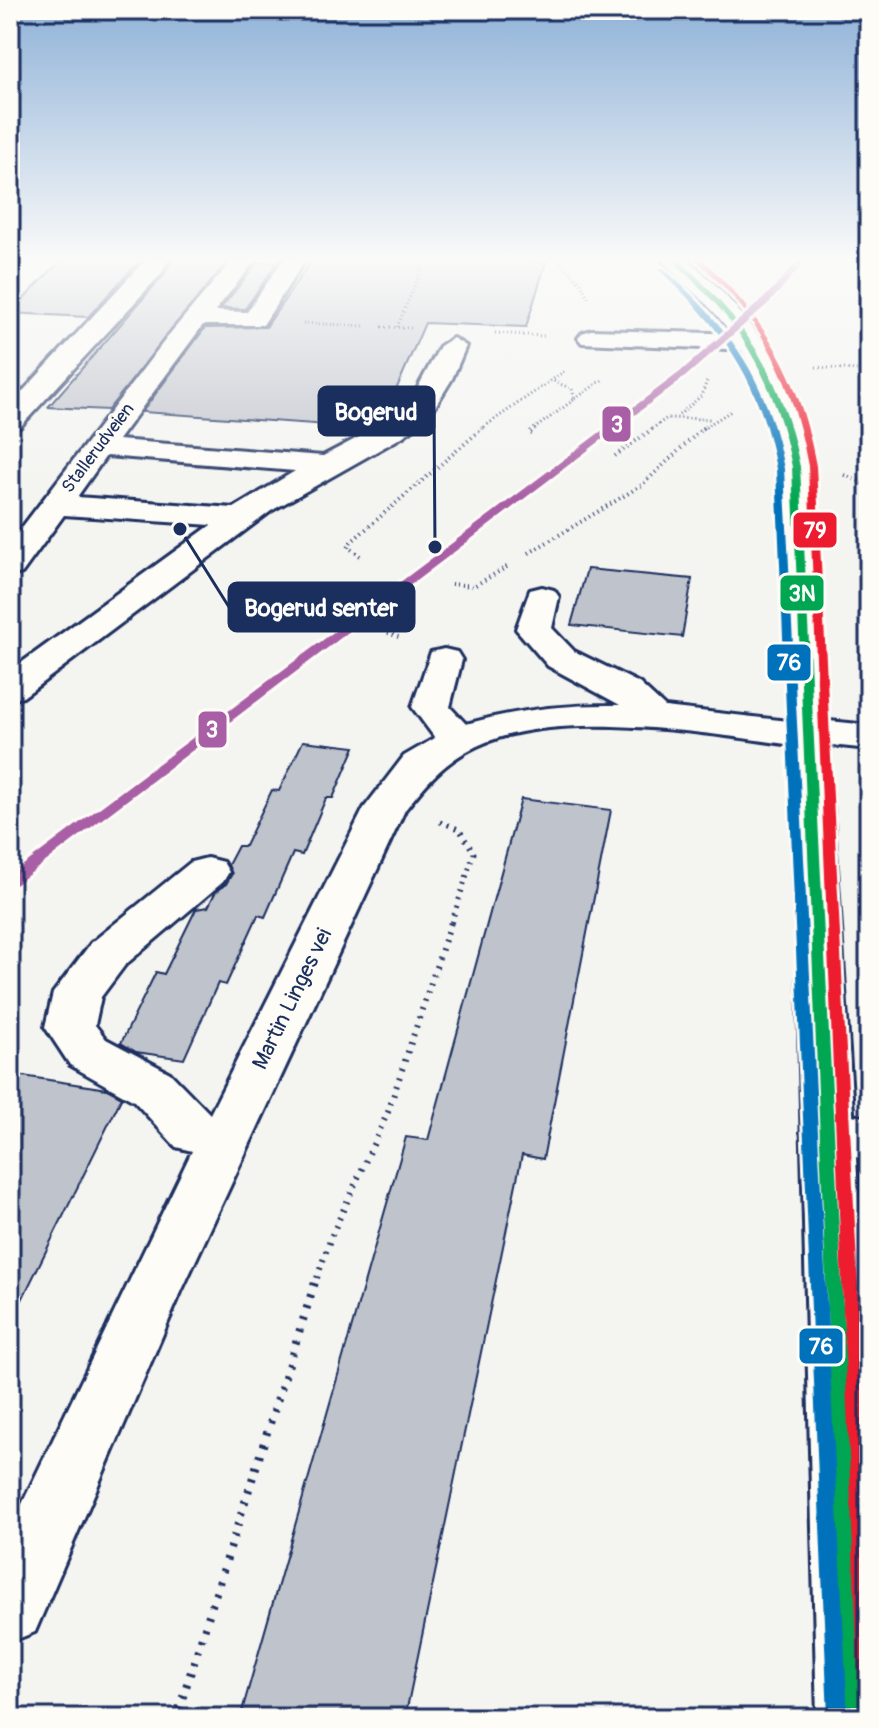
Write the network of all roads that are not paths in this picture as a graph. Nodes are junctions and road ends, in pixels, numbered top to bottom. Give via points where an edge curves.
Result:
1 (88, 338) edge
2 (181, 338) edge
3 (591, 338) road end
4 (747, 338) edge
5 (751, 342) junction
6 (453, 346) dead end
7 (10, 421) edge
8 (99, 447) junction
9 (328, 465) junction
10 (55, 505) junction
11 (241, 518) junction
12 (10, 566) edge
13 (542, 597) dead end
14 (444, 660) dead end
15 (10, 689) edge
16 (655, 720) junction
17 (809, 733) junction
18 (459, 737) junction
19 (869, 737) edge
20 (207, 872) dead end
21 (848, 1136) edge
22 (224, 1140) junction
23 (10, 1607) edge
24 (854, 1718) edge

1 - 7 street
2 - 8 street, Stallerudveien
3 - 5 street
4 - 5 street
5 - 17 street via 778,395 794,458
6 - 9 street via 418,412
8 - 9 street
8 - 10 street, Stallerudveien
9 - 11 street
10 - 11 street
10 - 12 street, Stallerudveien
11 - 15 street
13 - 16 street via 534,629 562,660 617,684 643,701
14 - 18 street via 431,707 442,725
16 - 17 street, Martin Linges vei
16 - 18 street, Martin Linges vei via 550,717 495,724
17 - 19 street, Martin Linges vei
17 - 21 street
18 - 22 street, Martin Linges vei via 423,760 392,794
20 - 22 street via 108,954 77,993 70,1027 88,1052 152,1087 195,1132
21 - 24 street
22 - 23 street, Martin Linges vei

